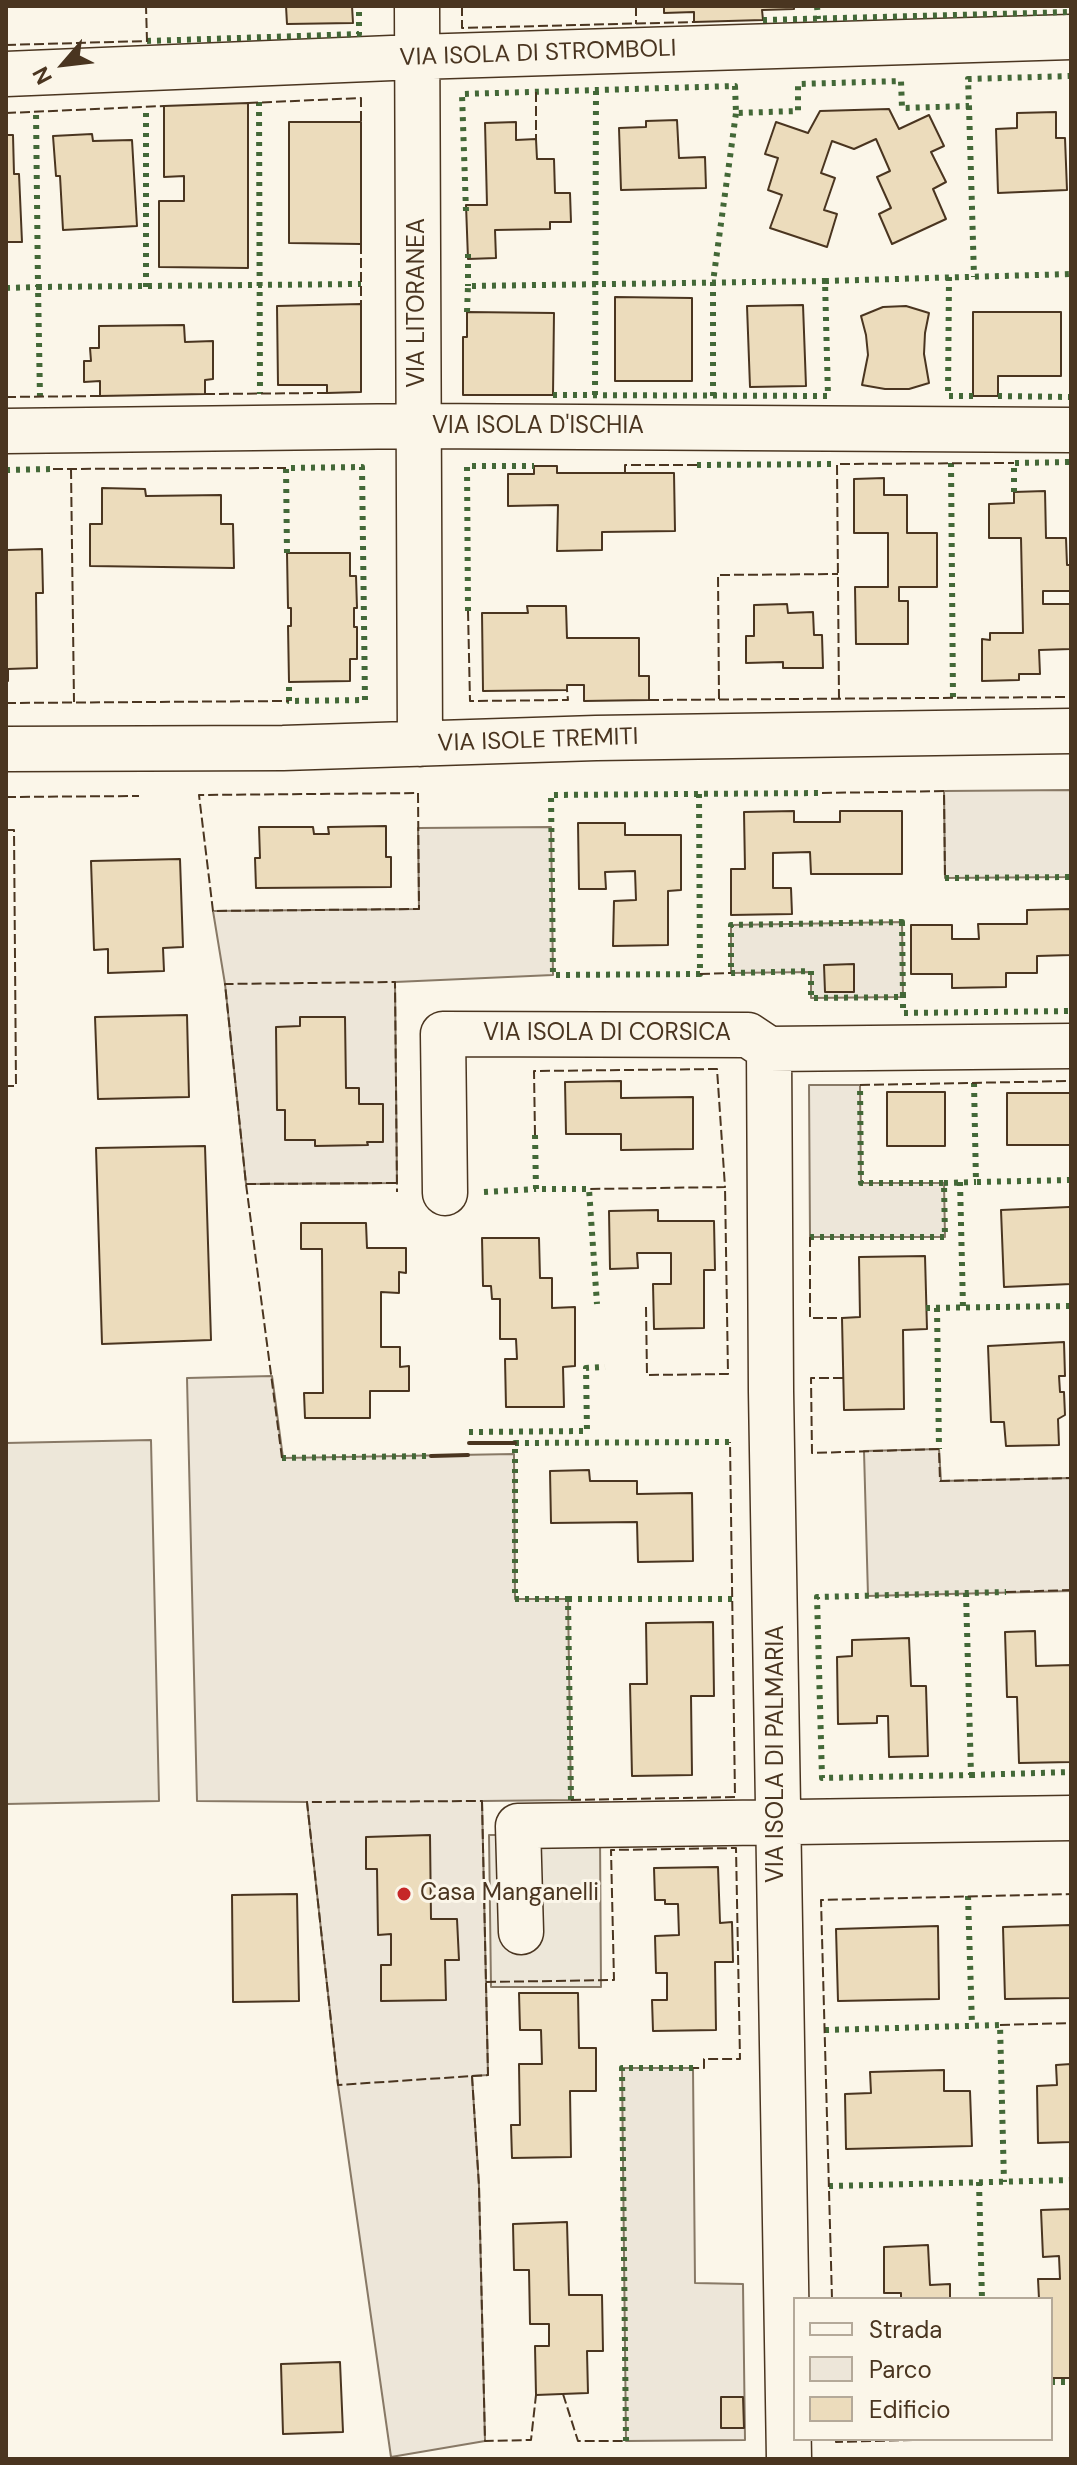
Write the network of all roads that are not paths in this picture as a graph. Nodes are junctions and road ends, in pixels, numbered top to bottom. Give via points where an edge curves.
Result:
1 (417, 6) edge
2 (1071, 37) edge
3 (416, 57) junction
4 (6, 74) edge
5 (419, 426) junction
6 (1071, 430) edge
7 (6, 431) edge
8 (1071, 731) edge
9 (420, 744) junction
10 (6, 749) edge
11 (1071, 1046) edge
12 (769, 1049) junction
13 (445, 1193) dead end
14 (1071, 1818) edge
15 (777, 1824) junction
16 (521, 1932) dead end
17 (789, 2459) edge

1 - 3 street, VIA LITORANEA
2 - 3 street, VIA ISOLA DI STROMBOLI
3 - 4 street, VIA ISOLA DI STROMBOLI
3 - 5 street, VIA LITORANEA
5 - 6 street, VIA ISOLA D'ISCHIA
5 - 7 street, VIA ISOLA D'ISCHIA
5 - 9 street, VIA LITORANEA
8 - 9 street, VIA ISOLE TREMITI
9 - 10 street, VIA ISOLE TREMITI
11 - 12 street, VIA ISOLA DI CORSICA
12 - 13 street, VIA ISOLA DI CORSICA via 748,1035 443,1034
12 - 15 street, VIA ISOLA DI PALMARIA
14 - 15 street
15 - 16 street via 518,1826
15 - 17 street, VIA ISOLA DI PALMARIA

